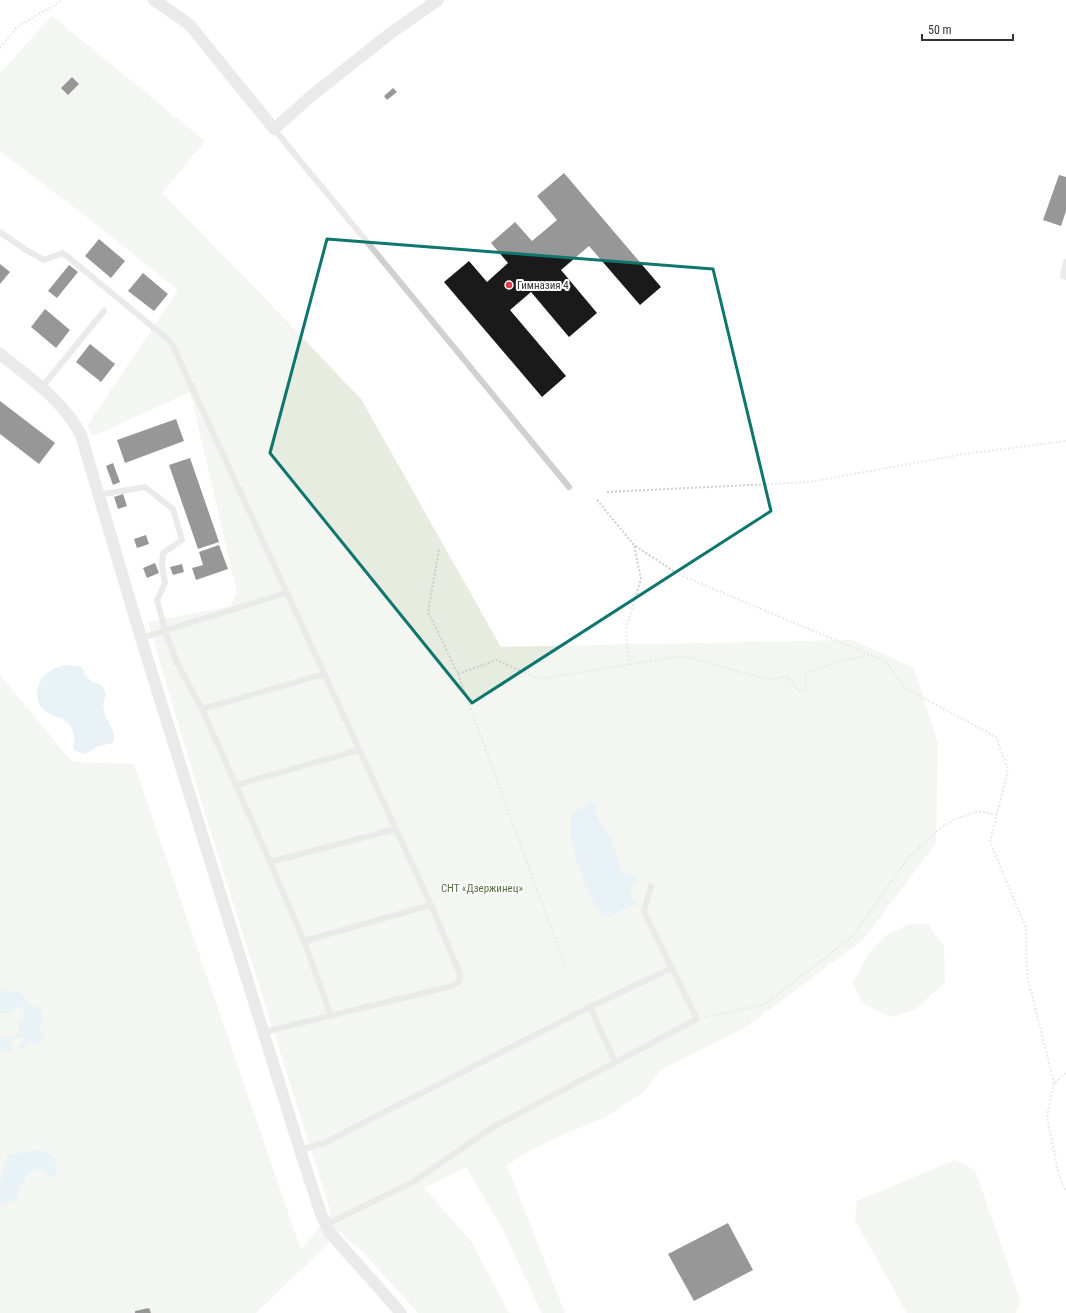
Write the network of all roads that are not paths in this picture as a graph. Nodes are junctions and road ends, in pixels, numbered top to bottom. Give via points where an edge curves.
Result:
1 (154, 0) edge
2 (438, 0) edge
3 (274, 129) junction
4 (0, 232) edge
5 (1066, 262) edge
6 (1066, 277) edge
7 (104, 311) dead end
8 (0, 354) edge
9 (42, 387) junction
10 (569, 487) dead end
11 (98, 495) junction
12 (286, 594) junction
13 (165, 630) junction
14 (141, 638) junction
15 (324, 674) junction
16 (202, 709) junction
17 (359, 750) junction
18 (236, 786) junction
19 (396, 829) junction
20 (270, 862) junction
21 (651, 886) dead end
22 (431, 905) junction
23 (304, 941) junction
24 (672, 968) junction
25 (590, 1007) junction
26 (331, 1016) junction
27 (264, 1032) junction
28 (615, 1062) junction
29 (300, 1150) junction
30 (325, 1225) junction
31 (401, 1313) edge

1 - 3 street via 189,24
2 - 3 street via 392,32
3 - 10 lane
4 - 12 lane via 44,260 63,253 171,342
5 - 6 lane via 1062,276
7 - 9 lane
8 - 9 street
9 - 11 street via 62,406 78,430
11 - 13 lane via 145,487 173,509 182,540 163,553 165,583 157,600
11 - 14 street
12 - 13 lane
12 - 15 lane
13 - 14 lane
13 - 16 lane via 177,663
14 - 27 street
15 - 16 lane
15 - 17 lane
16 - 18 lane
17 - 18 lane
17 - 19 lane
18 - 20 lane
19 - 20 lane
19 - 22 lane
20 - 23 lane
21 - 24 lane via 644,912
22 - 23 lane
22 - 26 lane via 460,974 459,982 452,986
23 - 26 lane
24 - 25 lane
24 - 28 lane via 697,1018
25 - 28 lane
25 - 29 lane via 324,1143
26 - 27 lane
27 - 29 street
28 - 30 lane via 493,1127 413,1182
29 - 30 street
30 - 31 street via 342,1248

